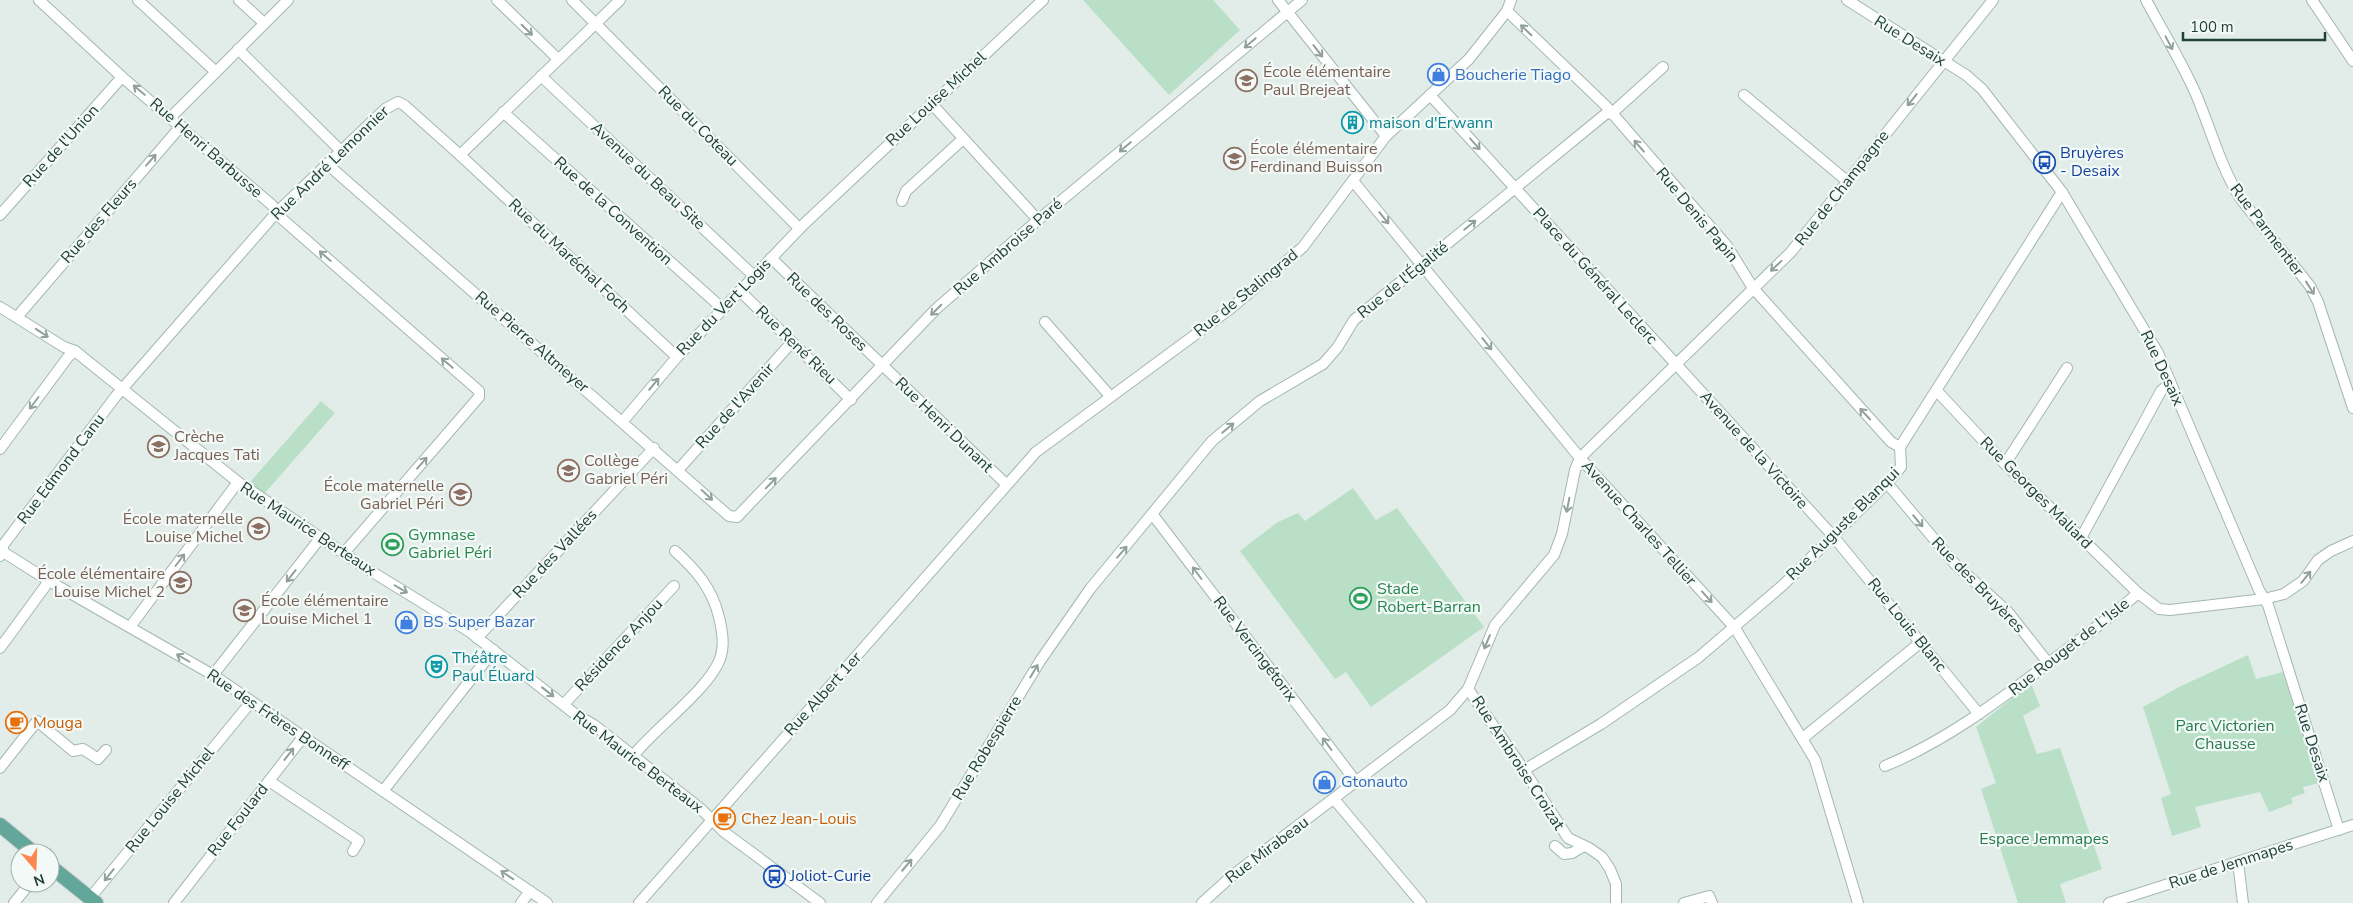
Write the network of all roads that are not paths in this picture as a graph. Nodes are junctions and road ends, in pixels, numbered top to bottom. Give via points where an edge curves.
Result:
1 (39, 0) edge
2 (138, 0) edge
3 (239, 0) edge
4 (288, 0) edge
5 (497, 0) edge
6 (572, 0) edge
7 (620, 0) edge
8 (1043, 0) edge
9 (1278, 0) edge
10 (1302, 0) edge
11 (1511, 0) edge
12 (1847, 0) edge
13 (1993, 0) edge
14 (2146, 0) edge
15 (2312, 0) edge
16 (1507, 11) junction
17 (1288, 12) junction
18 (264, 23) junction
19 (597, 23) junction
20 (238, 49) junction
21 (558, 59) junction
22 (2353, 61) edge
23 (1942, 62) junction
24 (1663, 66) dead end
25 (216, 72) junction
26 (541, 76) junction
27 (122, 77) junction
28 (1430, 95) junction
29 (1744, 96) dead end
30 (932, 103) junction
31 (503, 112) junction
32 (1610, 113) junction
33 (171, 117) junction
34 (181, 126) junction
35 (1386, 136) junction
36 (962, 138) junction
37 (341, 151) junction
38 (460, 155) junction
39 (327, 164) junction
40 (1353, 181) junction
41 (1847, 181) junction
42 (1516, 188) junction
43 (2062, 192) junction
44 (830, 198) joint
45 (902, 201) dead end
46 (277, 212) junction
47 (0, 215) edge
48 (1038, 220) junction
49 (799, 228) junction
50 (771, 258) junction
51 (1422, 265) junction
52 (754, 276) junction
53 (740, 291) junction
54 (1756, 292) junction
55 (0, 307) edge
56 (723, 309) junction
57 (17, 317) junction
58 (1045, 322) dead end
59 (792, 342) junction
60 (75, 351) junction
61 (677, 357) junction
62 (1675, 363) junction
63 (883, 366) junction
64 (2067, 368) dead end
65 (2170, 383) junction
66 (123, 389) junction
67 (1937, 391) junction
68 (1110, 396) junction
69 (851, 400) junction
70 (2353, 408) edge
71 (623, 421) junction
72 (1900, 447) junction
73 (654, 448) junction
74 (0, 449) edge
75 (1580, 458) junction
76 (2005, 464) junction
77 (679, 470) junction
78 (238, 482) junction
79 (1887, 483) junction
80 (1006, 484) junction
81 (1153, 515) junction
82 (736, 516) joint
83 (1833, 536) junction
84 (321, 537) junction
85 (2081, 538) junction
86 (2353, 541) edge
87 (675, 551) dead end
88 (1, 553) edge
89 (344, 553) junction
90 (49, 581) junction
91 (674, 586) dead end
92 (1090, 589) joint
93 (2138, 593) junction
94 (2264, 599) junction
95 (130, 627) junction
96 (1735, 628) junction
97 (477, 638) junction
98 (1921, 642) junction
99 (0, 648) edge
100 (494, 650) junction
101 (2049, 664) junction
102 (213, 675) junction
103 (1468, 689) junction
104 (251, 702) junction
105 (564, 704) junction
106 (1979, 714) junction
107 (302, 737) junction
108 (1803, 738) junction
109 (106, 750) dead end
110 (633, 756) junction
111 (1885, 766) dead end
112 (0, 768) edge
113 (1524, 770) junction
114 (269, 780) junction
115 (1357, 783) junction
116 (383, 791) junction
117 (1334, 799) junction
118 (714, 820) junction
119 (0, 825) edge
120 (2353, 825) edge
121 (2339, 830) junction
122 (22, 843) edge
123 (1555, 846) dead end
124 (1584, 846) junction
125 (353, 851) dead end
126 (2238, 862) junction
127 (60, 874) edge
128 (530, 891) junction
129 (22, 893) edge
130 (93, 900) edge
131 (14, 903) edge
132 (174, 903) edge
133 (522, 903) edge
134 (547, 903) edge
135 (640, 903) edge
136 (820, 903) edge
137 (877, 903) edge
138 (1202, 903) edge
139 (1421, 903) edge
140 (1616, 903) edge
141 (1684, 903) edge
142 (1712, 903) edge
143 (1858, 903) edge
144 (2109, 903) edge
145 (2243, 903) edge

1 - 27 street, Rue Henri Barbusse
2 - 25 street
3 - 18 street
4 - 18 street
5 -> 21 street
6 - 19 street, Rue du Coteau
7 - 19 street
8 - 30 street, Rue Louise Michel
9 - 17 street
10 - 17 street, Rue Ambroise Paré
11 - 16 street, Rue de Stalingrad
12 - 23 street, Rue Desaix
13 - 23 street, Rue de Champagne
14 -> 70 street, Rue Parmentier via 2195,91 2230,182 2310,286
15 - 22 street
16 - 28 street, Rue de Stalingrad via 1469,59
32 -> 16 street, Rue Denis Papin
17 -> 35 street
17 -> 48 street, Rue Ambroise Paré
18 - 20 street
19 - 21 street
19 - 49 street, Rue du Coteau
20 - 25 street
20 - 37 street
21 - 26 street
23 -> 41 street, Rue de Champagne
23 - 43 street, Rue Desaix via 1966,75 1982,89
24 - 32 street, Rue de l'Égalité
25 - 33 street
26 - 31 street
26 - 52 street, Avenue du Beau Site
33 -> 27 street, Rue Henri Barbusse
27 - 47 street, Rue de l'Union
28 - 35 street, Rue de Stalingrad
28 -> 42 street
29 - 41 street
30 - 36 street
30 - 44 street, Rue Louise Michel
31 - 38 street
31 - 56 street, Rue de la Convention
32 - 42 street, Rue de l'Égalité
54 -> 32 street, Rue Denis Papin via 1726,246
33 - 34 street, Rue Henri Barbusse
34 - 46 street, Rue Henri Barbusse
57 -> 34 street, Rue des Fleurs
35 - 40 street, Rue de Stalingrad
36 - 45 street via 906,191
36 - 48 street
37 - 38 street, Rue André Lemonnier via 385,109 398,102 411,109
37 - 39 street, Rue André Lemonnier
38 - 61 street, Rue du Maréchal Foch
39 - 46 street, Rue André Lemonnier
39 - 71 street, Rue Pierre Altmeyer
40 -> 51 street, Avenue Charles Tellier
40 - 68 street, Rue de Stalingrad via 1303,247 1273,275
41 -> 54 street, Rue de Champagne
51 -> 42 street, Rue de l'Égalité
42 - 62 street, Place du Général Leclerc
43 - 65 street, Rue Desaix via 2158,353
43 - 67 street, Rue Auguste Blanqui
44 - 49 street, Rue du Vert Logis
46 - 66 street, Rue André Lemonnier
89 -> 46 street, Rue Henri Barbusse via 480,397 480,391
48 -> 63 street, Rue Ambroise Paré via 936,309
49 - 50 street, Rue du Vert Logis
50 - 52 street, Rue du Vert Logis
50 - 63 street, Rue des Roses
51 -> 75 street, Avenue Charles Tellier
81 -> 51 street, Rue de l'Égalité via 1212,441 1260,401 1323,364 1354,320
52 - 53 street, Rue du Vert Logis
53 - 56 street, Rue du Vert Logis
53 - 59 street, Rue René Rieu
54 - 62 street, Rue de Champagne
72 -> 54 street, Rue Denis Papin via 1885,436
55 - 57 street, Rue Maurice Berteaux
56 - 61 street, Rue du Vert Logis
57 -> 60 street, Rue Maurice Berteaux
58 - 68 street
59 - 69 street, Rue René Rieu
59 - 77 street, Rue de l'Avenir
60 - 66 street, Rue Maurice Berteaux
60 -> 74 street
71 -> 61 street, Rue du Vert Logis
62 - 75 street, Rue de Champagne
62 - 83 street, Avenue de la Victoire
63 - 69 street, Rue Ambroise Paré
63 - 80 street, Rue Henri Dunant
64 - 76 street
65 - 85 street via 2161,391
65 - 94 street, Rue Desaix
66 - 78 street, Rue Maurice Berteaux
66 - 88 street, Rue Edmond Canu via 4,544
67 - 72 street, Rue Auguste Blanqui
67 - 76 street, Rue Georges Maliard
68 - 80 street, Rue de Stalingrad via 1036,452
82 -> 69 street, Rue Ambroise Paré
71 - 73 street, Rue Pierre Altmeyer
72 - 79 street, Rue Auguste Blanqui via 1901,467
73 - 77 street, Rue Pierre Altmeyer
73 - 97 street, Rue des Vallées
75 -> 96 street, Avenue Charles Tellier
75 -> 103 street, Rue Mirabeau via 1554,554 1495,625
76 - 85 street, Rue Georges Maliard
77 -> 82 street, Rue Pierre Altmeyer via 729,516
78 - 84 street, Rue Maurice Berteaux
95 -> 78 street
79 - 83 street, Rue Auguste Blanqui
79 -> 101 street, Rue des Bruyères via 1955,564 2008,612
80 - 118 street, Rue Albert 1er
92 -> 81 street, Rue de l'Égalité
115 -> 81 street, Rue Vercingétorix
83 - 96 street, Rue Auguste Blanqui
83 - 98 street, Rue Louis Blanc
84 - 89 street, Rue Maurice Berteaux
84 -> 102 street
85 - 93 street, Rue Georges Maliard
94 -> 86 street, Rue Rouget de L'Isle via 2294,589 2318,560
87 - 110 street via 697,570 711,591 723,633 720,658 704,682
88 - 90 street, Rue des Frères Bonneff
89 -> 97 street, Rue Maurice Berteaux
90 - 95 street, Rue des Frères Bonneff
90 - 99 street
91 - 105 street, Résidence Anjou
137 -> 92 street, Rue Robespierre via 940,826 1040,661
93 - 94 street, Rue Rouget de L'Isle via 2160,609 2170,610
93 - 101 street, Rue Rouget de L'Isle
94 - 121 street, Rue Desaix
102 -> 95 street, Rue des Frères Bonneff
96 - 108 street, Avenue Charles Tellier
96 - 113 street, Rue Auguste Blanqui via 1699,657 1601,724
97 - 100 street, Rue Maurice Berteaux
98 - 106 street, Rue Louis Blanc
98 - 108 street
100 -> 105 street, Rue Maurice Berteaux
100 - 116 street
101 - 106 street, Rue Rouget de L'Isle
102 - 104 street, Rue des Frères Bonneff
103 - 113 street, Rue Ambroise Croizat
103 - 115 street, Rue Mirabeau via 1450,710
104 - 107 street, Rue des Frères Bonneff
104 -> 130 street, Rue Louise Michel
105 - 110 street, Rue Maurice Berteaux
106 - 111 street, Rue Rouget de L'Isle
114 -> 107 street, Rue Foulard
107 - 116 street, Rue des Frères Bonneff
108 - 143 street, Avenue Charles Tellier via 1820,773
109 - 112 street via 98,759 83,748 73,751 37,721
110 - 118 street, Rue Maurice Berteaux
113 - 124 street, Rue Ambroise Croizat via 1568,838
114 - 125 street via 360,841
114 - 132 street, Rue Foulard
115 - 117 street, Rue Mirabeau
128 -> 116 street, Rue des Frères Bonneff
117 - 138 street, Rue Mirabeau via 1233,875
117 - 139 street
118 - 135 street, Rue Albert 1er
118 - 136 street, Rue Maurice Berteaux via 724,832
119 - 122 main road
120 - 121 street, Rue de Jemmapes
121 - 126 street, Rue de Jemmapes
123 - 124 street via 1564,854
124 - 140 street, Rue Ambroise Croizat via 1602,857 1610,869 1616,884
126 - 144 street, Rue de Jemmapes
126 - 145 street
127 - 130 main road
128 - 133 street
128 - 134 street, Rue des Frères Bonneff
129 - 131 street
141 - 142 street via 1709,896

